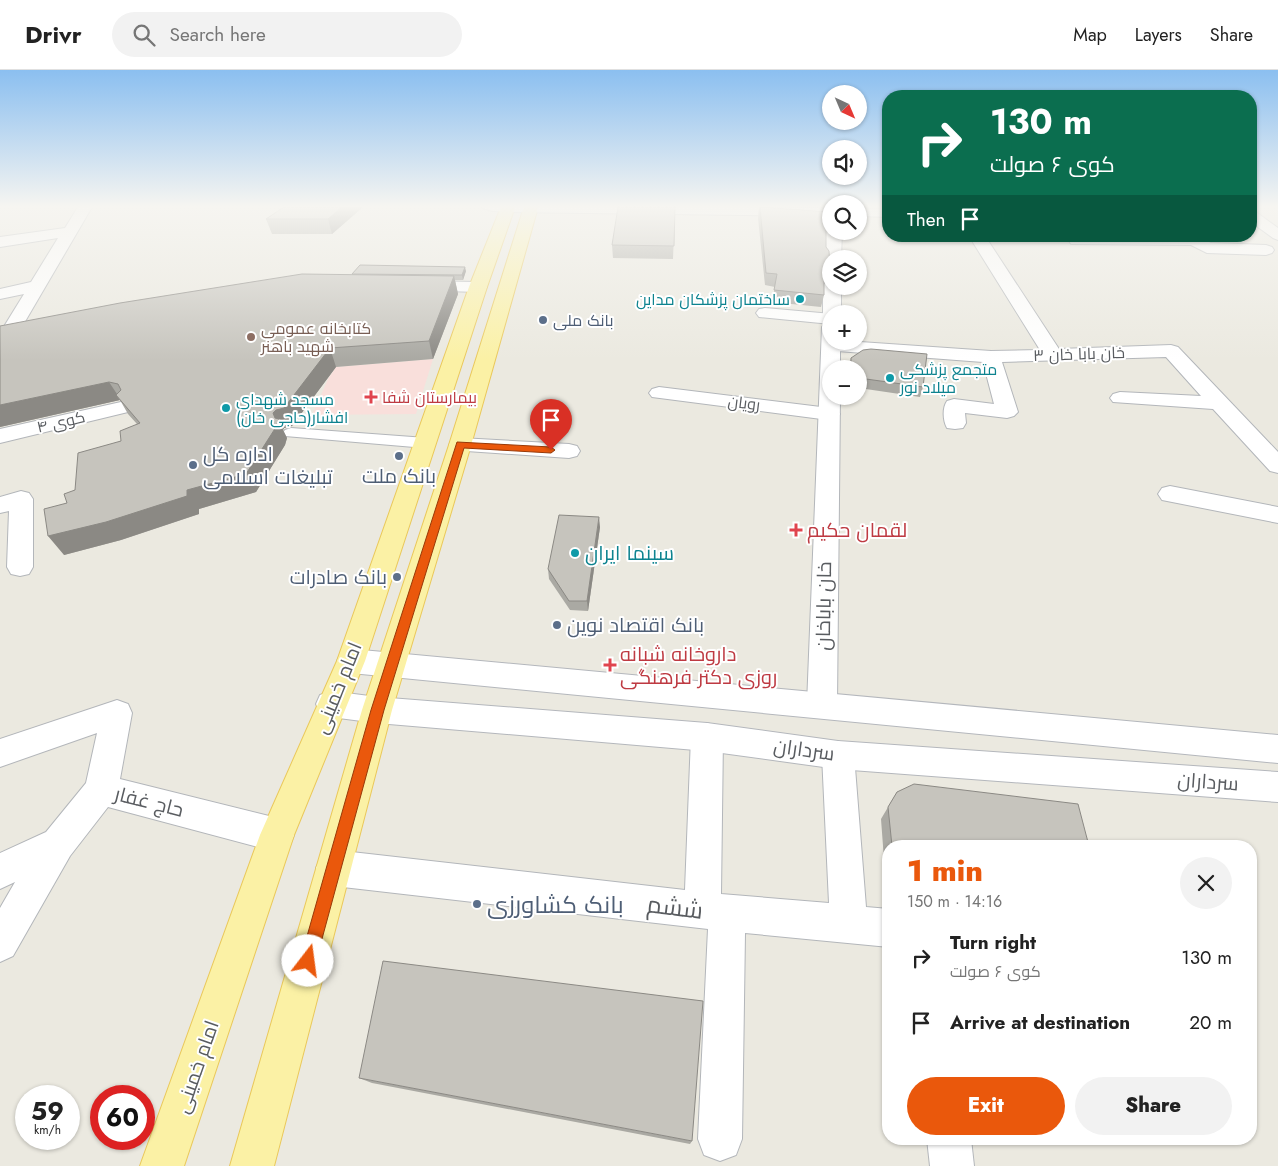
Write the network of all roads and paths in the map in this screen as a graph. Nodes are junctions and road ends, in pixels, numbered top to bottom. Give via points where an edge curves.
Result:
1 (54, 258) edge
2 (491, 258) edge
3 (502, 258) edge
4 (991, 258) edge
5 (37, 286) junction
6 (398, 286) edge
7 (478, 287) junction
8 (0, 294) edge
9 (765, 313) dead end
10 (822, 318) edge
11 (26, 333) edge
12 (4, 338) edge
13 (867, 342) edge
14 (831, 350) edge
15 (1053, 355) junction
16 (990, 357) junction
17 (659, 393) dead end
18 (1120, 398) dead end
19 (1221, 403) junction
20 (121, 408) edge
21 (829, 414) junction
22 (955, 423) dead end
23 (291, 433) dead end
24 (0, 436) edge
25 (426, 443) junction
26 (460, 444) junction
27 (569, 451) dead end
28 (1278, 466) edge
29 (1170, 494) dead end
30 (0, 505) edge
31 (1278, 515) edge
32 (20, 566) dead end
33 (350, 661) junction
34 (393, 664) junction
35 (331, 704) junction
36 (822, 705) junction
37 (377, 710) junction
38 (707, 737) junction
39 (1278, 749) edge
40 (0, 753) edge
41 (838, 755) junction
42 (1278, 787) edge
43 (101, 790) junction
44 (277, 835) junction
45 (58, 844) junction
46 (334, 868) junction
47 (0, 871) edge
48 (714, 912) junction
49 (849, 923) junction
50 (882, 927) edge
51 (0, 943) edge
52 (720, 1139) dead end
53 (950, 1145) edge
54 (162, 1166) edge
55 (252, 1166) edge
56 (952, 1166) edge

1 - 5 street
2 - 7 main road, امام خمینی
3 - 26 main road, امام خمینی
4 - 15 street
5 - 8 street
5 - 12 street
6 - 7 street
7 - 25 main road, امام خمینی
9 - 10 street
11 - 12 street
13 - 16 street, خان بابا خان ۳
14 - 21 street, خان باباخان
15 - 16 street, خان بابا خان ۳
15 - 19 street, خان بابا خان ۳ via 1171,351
16 - 22 street via 1007,412 954,405
17 - 21 street, رویان
18 - 19 street
19 - 28 street, خان بابا خان ۳
20 - 24 street, کوی ۴
21 - 36 street, خان باباخان
23 - 25 street
25 - 33 main road, امام خمینی
26 - 27 street
26 - 34 main road, امام خمینی
29 - 31 street
30 - 32 street via 21,499
33 - 34 street, سرداران
33 - 35 main road, امام خمینی
34 - 36 street, سرداران
34 - 37 main road, امام خمینی
35 - 37 street, سرداران
35 - 44 main road, امام خمینی
36 - 39 street, سرداران
37 - 38 street, سرداران
37 - 46 main road, امام خمینی
38 - 41 street, سرداران
38 - 48 street
40 - 43 street, حاج غفار via 117,713
41 - 42 street, سرداران
41 - 49 street
43 - 44 street, حاج غفار
43 - 45 street
44 - 54 main road, امام خمینی
45 - 47 street
45 - 51 street
46 - 48 street, ششم
46 - 55 main road, امام خمینی
48 - 49 street, ششم
48 - 52 street
49 - 50 street, ششم
53 - 56 street

